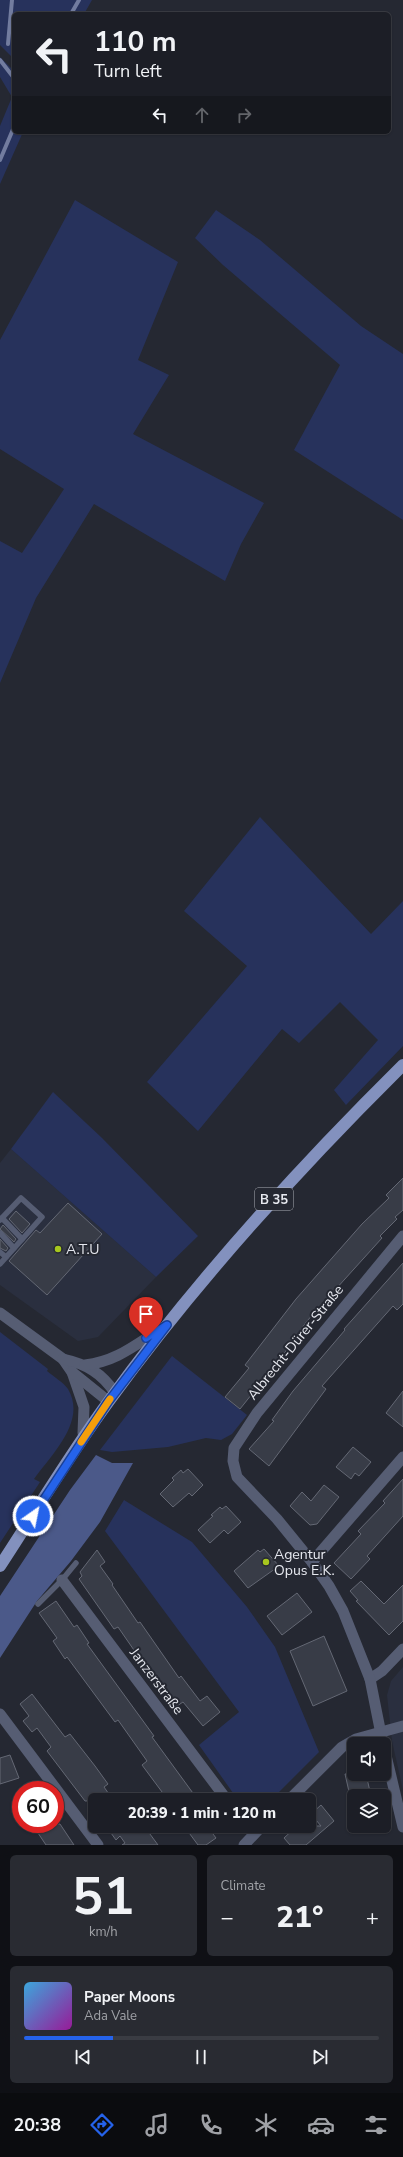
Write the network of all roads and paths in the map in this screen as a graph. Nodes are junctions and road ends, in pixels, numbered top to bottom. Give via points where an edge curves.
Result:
1 (403, 1065) edge
2 (1, 1219) edge
3 (0, 1233) edge
4 (403, 1236) edge
5 (22, 1239) junction
6 (14, 1248) junction
7 (0, 1252) edge
8 (6, 1257) junction
9 (0, 1264) edge
10 (0, 1313) edge
11 (167, 1325) junction
12 (63, 1359) junction
13 (85, 1365) junction
14 (72, 1372) junction
15 (112, 1397) junction
16 (83, 1436) junction
17 (403, 1456) edge
18 (312, 1562) junction
19 (76, 1563) dead end
20 (0, 1566) edge
21 (62, 1580) junction
22 (38, 1604) dead end
23 (403, 1650) edge
24 (370, 1679) junction
25 (0, 1714) edge
26 (403, 1726) edge
27 (381, 1731) junction
28 (382, 1737) edge
29 (391, 1776) edge
30 (222, 1793) edge
31 (296, 1793) edge
32 (403, 1827) edge
33 (253, 1835) edge
34 (98, 1845) edge
35 (244, 1845) edge

1 - 11 main road, B 35 via 284,1187
2 - 5 lane
2 - 5 lane via 21,1198 42,1217
3 - 6 lane
4 - 18 street, Albrecht-Dürer-Straße via 307,1350 234,1448 233,1460 237,1476
5 - 6 lane
6 - 8 lane
7 - 8 lane
8 - 9 lane
10 - 12 street
11 - 13 street via 117,1358
11 - 15 main road, B 35
12 - 13 street
12 - 14 street
13 - 15 street via 100,1375
14 - 15 street
14 - 16 street via 84,1407
15 - 16 main road, B 35
16 - 20 main road, B 35
17 - 18 street
18 - 24 street via 343,1611
19 - 21 lane
21 - 22 lane
21 - 30 street, Janzerstraße
23 - 24 street
24 - 27 street
25 - 34 street
26 - 27 street
27 - 28 street
27 - 31 street via 356,1739 342,1747
29 - 32 street
33 - 35 street

